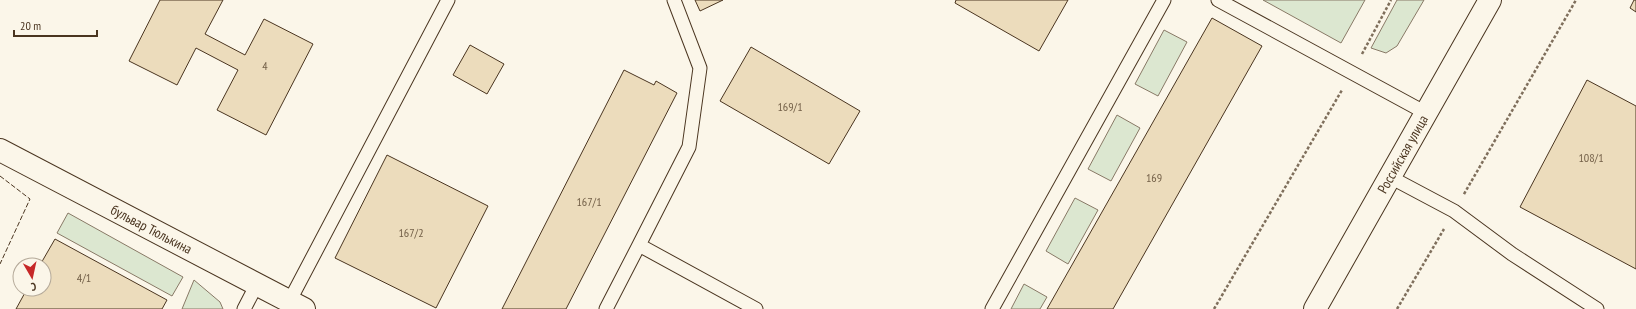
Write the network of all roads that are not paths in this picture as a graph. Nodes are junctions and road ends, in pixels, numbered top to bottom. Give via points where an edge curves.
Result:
1 (448, 0) edge
2 (674, 0) edge
3 (1164, 0) edge
4 (1218, 0) edge
5 (1490, 0) edge
6 (1426, 113) junction
7 (0, 150) edge
8 (1390, 177) junction
9 (639, 245) junction
10 (256, 286) junction
11 (296, 305) edge
12 (244, 309) edge
13 (606, 309) edge
14 (756, 309) edge
15 (992, 309) edge
16 (1315, 309) edge
17 (1597, 309) edge

1 - 11 lane
2 - 9 lane via 700,68 689,146
3 - 15 lane
4 - 6 lane
5 - 6 main road, Российская улица
6 - 8 main road, Российская улица
7 - 10 main road, бульвар Тюлькина
8 - 16 main road, Российская улица
8 - 17 lane via 1454,211 1512,254
9 - 13 lane
9 - 14 lane
10 - 11 main road, бульвар Тюлькина
10 - 12 lane

